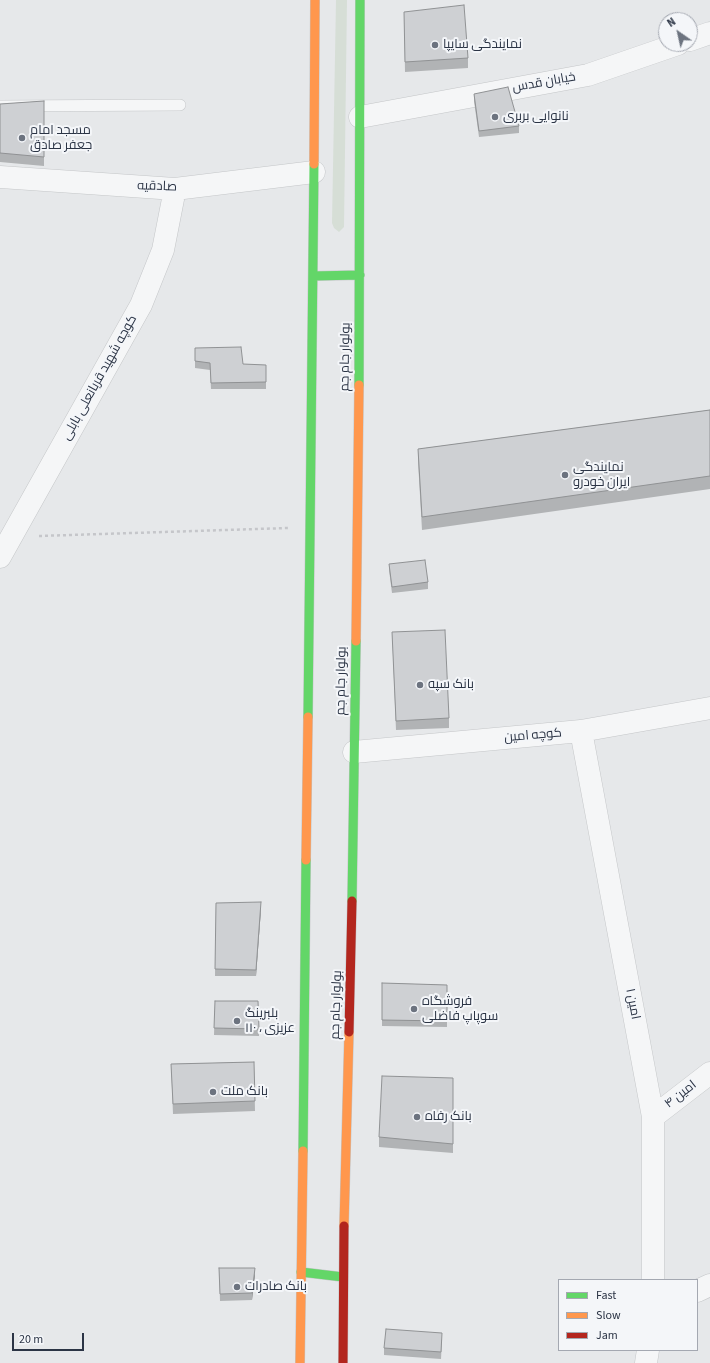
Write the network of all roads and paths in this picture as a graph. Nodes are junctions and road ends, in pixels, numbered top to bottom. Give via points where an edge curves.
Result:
1 (315, 0) edge
2 (360, 0) edge
3 (658, 51) edge
4 (180, 105) dead end
5 (0, 106) edge
6 (360, 117) junction
7 (314, 172) junction
8 (0, 177) edge
9 (175, 189) junction
10 (360, 275) junction
11 (313, 276) junction
12 (310, 527) junction
13 (8, 532) edge
14 (0, 557) edge
15 (710, 708) edge
16 (581, 731) junction
17 (354, 752) junction
18 (710, 1073) edge
19 (653, 1117) junction
20 (301, 1272) junction
21 (343, 1277) junction
22 (653, 1279) edge
23 (710, 1285) edge
24 (698, 1291) edge
25 (648, 1351) edge
26 (300, 1363) edge
27 (343, 1363) edge
28 (646, 1363) edge

1 - 7 main road
2 - 6 main road, بولوار جام جم
3 - 6 street, خیابان قدس via 588,75
4 - 5 lane
6 - 10 main road, بولوار جام جم
7 - 9 street, صادقیه
7 - 11 main road
8 - 9 street, صادقیه
9 - 13 street, کوچه شهید قربانعلی بابلی via 163,250 141,305
10 - 11 main road
10 - 17 main road, بولوار جام جم
11 - 12 main road
12 - 13 path
12 - 20 main road
13 - 14 street, کوچه شهید قربانعلی بابلی
15 - 16 street, کوچه امین
16 - 17 street, کوچه امین
16 - 19 street, امین ۱
17 - 21 main road, بولوار جام جم
18 - 19 street, امین ۴
19 - 22 street, امین ۱
20 - 21 main road
20 - 26 main road
21 - 27 main road, بولوار جام جم
23 - 24 street
25 - 28 street

